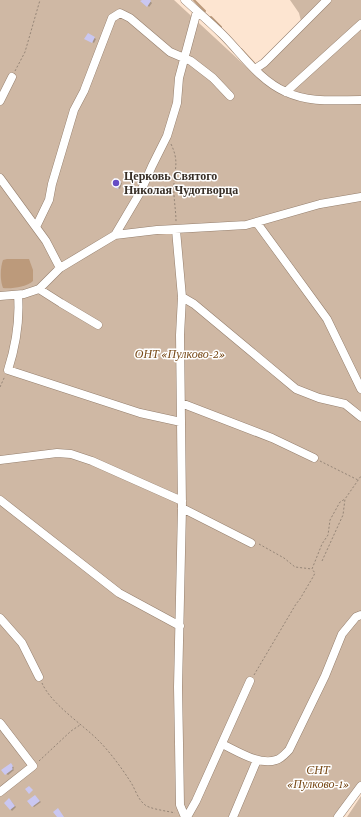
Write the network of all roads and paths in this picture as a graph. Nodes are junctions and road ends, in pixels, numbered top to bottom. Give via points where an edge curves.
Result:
1 (40, 0) edge
2 (185, 0) edge
3 (327, 0) edge
4 (197, 11) junction
5 (361, 24) edge
6 (184, 58) junction
7 (255, 69) junction
8 (12, 77) joint
9 (286, 92) junction
10 (230, 96) dead end
11 (361, 100) edge
12 (0, 101) edge
13 (167, 136) junction
14 (0, 178) edge
15 (361, 197) edge
16 (257, 223) junction
17 (36, 227) junction
18 (176, 230) junction
19 (115, 235) junction
20 (60, 268) junction
21 (39, 288) junction
22 (18, 295) junction
23 (0, 296) edge
24 (182, 297) junction
25 (98, 325) dead end
26 (8, 370) junction
27 (0, 386) edge
28 (361, 389) edge
29 (181, 402) junction
30 (361, 417) edge
31 (181, 422) junction
32 (314, 458) joint
33 (0, 460) edge
34 (361, 476) edge
35 (358, 480) junction
36 (345, 499) junction
37 (0, 500) edge
38 (182, 505) junction
39 (251, 543) joint
40 (322, 561) dead end
41 (312, 569) junction
42 (361, 615) edge
43 (0, 618) edge
44 (180, 626) junction
45 (39, 677) joint
46 (250, 681) joint
47 (0, 723) edge
48 (81, 725) junction
49 (222, 744) junction
50 (257, 760) junction
51 (33, 766) junction
52 (361, 786) edge
53 (0, 792) edge
54 (185, 816) edge
55 (233, 817) edge
56 (338, 817) edge

1 - 8 path via 25,52
2 - 4 street
3 - 7 street
4 - 6 street
4 - 7 street
5 - 9 street
6 - 10 street via 212,78
6 - 13 street via 177,103
6 - 17 street via 170,52 120,13 112,18 74,110 49,200
7 - 9 street via 271,84
8 - 12 street
9 - 11 street via 304,98
13 - 18 path via 175,156
13 - 19 street via 141,191
14 - 17 street
15 - 16 street via 320,204
16 - 18 street
16 - 28 street via 327,319
17 - 20 street
18 - 19 street
18 - 24 street
19 - 20 street
20 - 21 street
21 - 22 street
21 - 25 street
22 - 23 street
22 - 26 street via 18,327
24 - 29 street
24 - 30 street via 194,304 296,389 345,404
26 - 27 path
26 - 31 street via 140,414
29 - 31 street
29 - 32 street via 272,438
31 - 38 street
32 - 35 path
33 - 38 street via 57,453 71,454 92,461
34 - 35 path
35 - 36 path
36 - 40 path via 343,516
36 - 41 path via 340,502 330,520 328,535
37 - 44 street via 119,593
38 - 39 street
38 - 44 street
39 - 41 path via 260,544 295,567
41 - 46 path via 313,577
42 - 50 street via 356,616 342,634 289,750 276,761
43 - 45 street via 22,643
44 - 54 street via 180,805
45 - 48 path via 44,688
46 - 49 street
47 - 51 street
48 - 51 path
48 - 54 path via 107,751 145,806
49 - 50 street
49 - 54 street via 196,801
50 - 55 street
51 - 53 street
52 - 56 street

